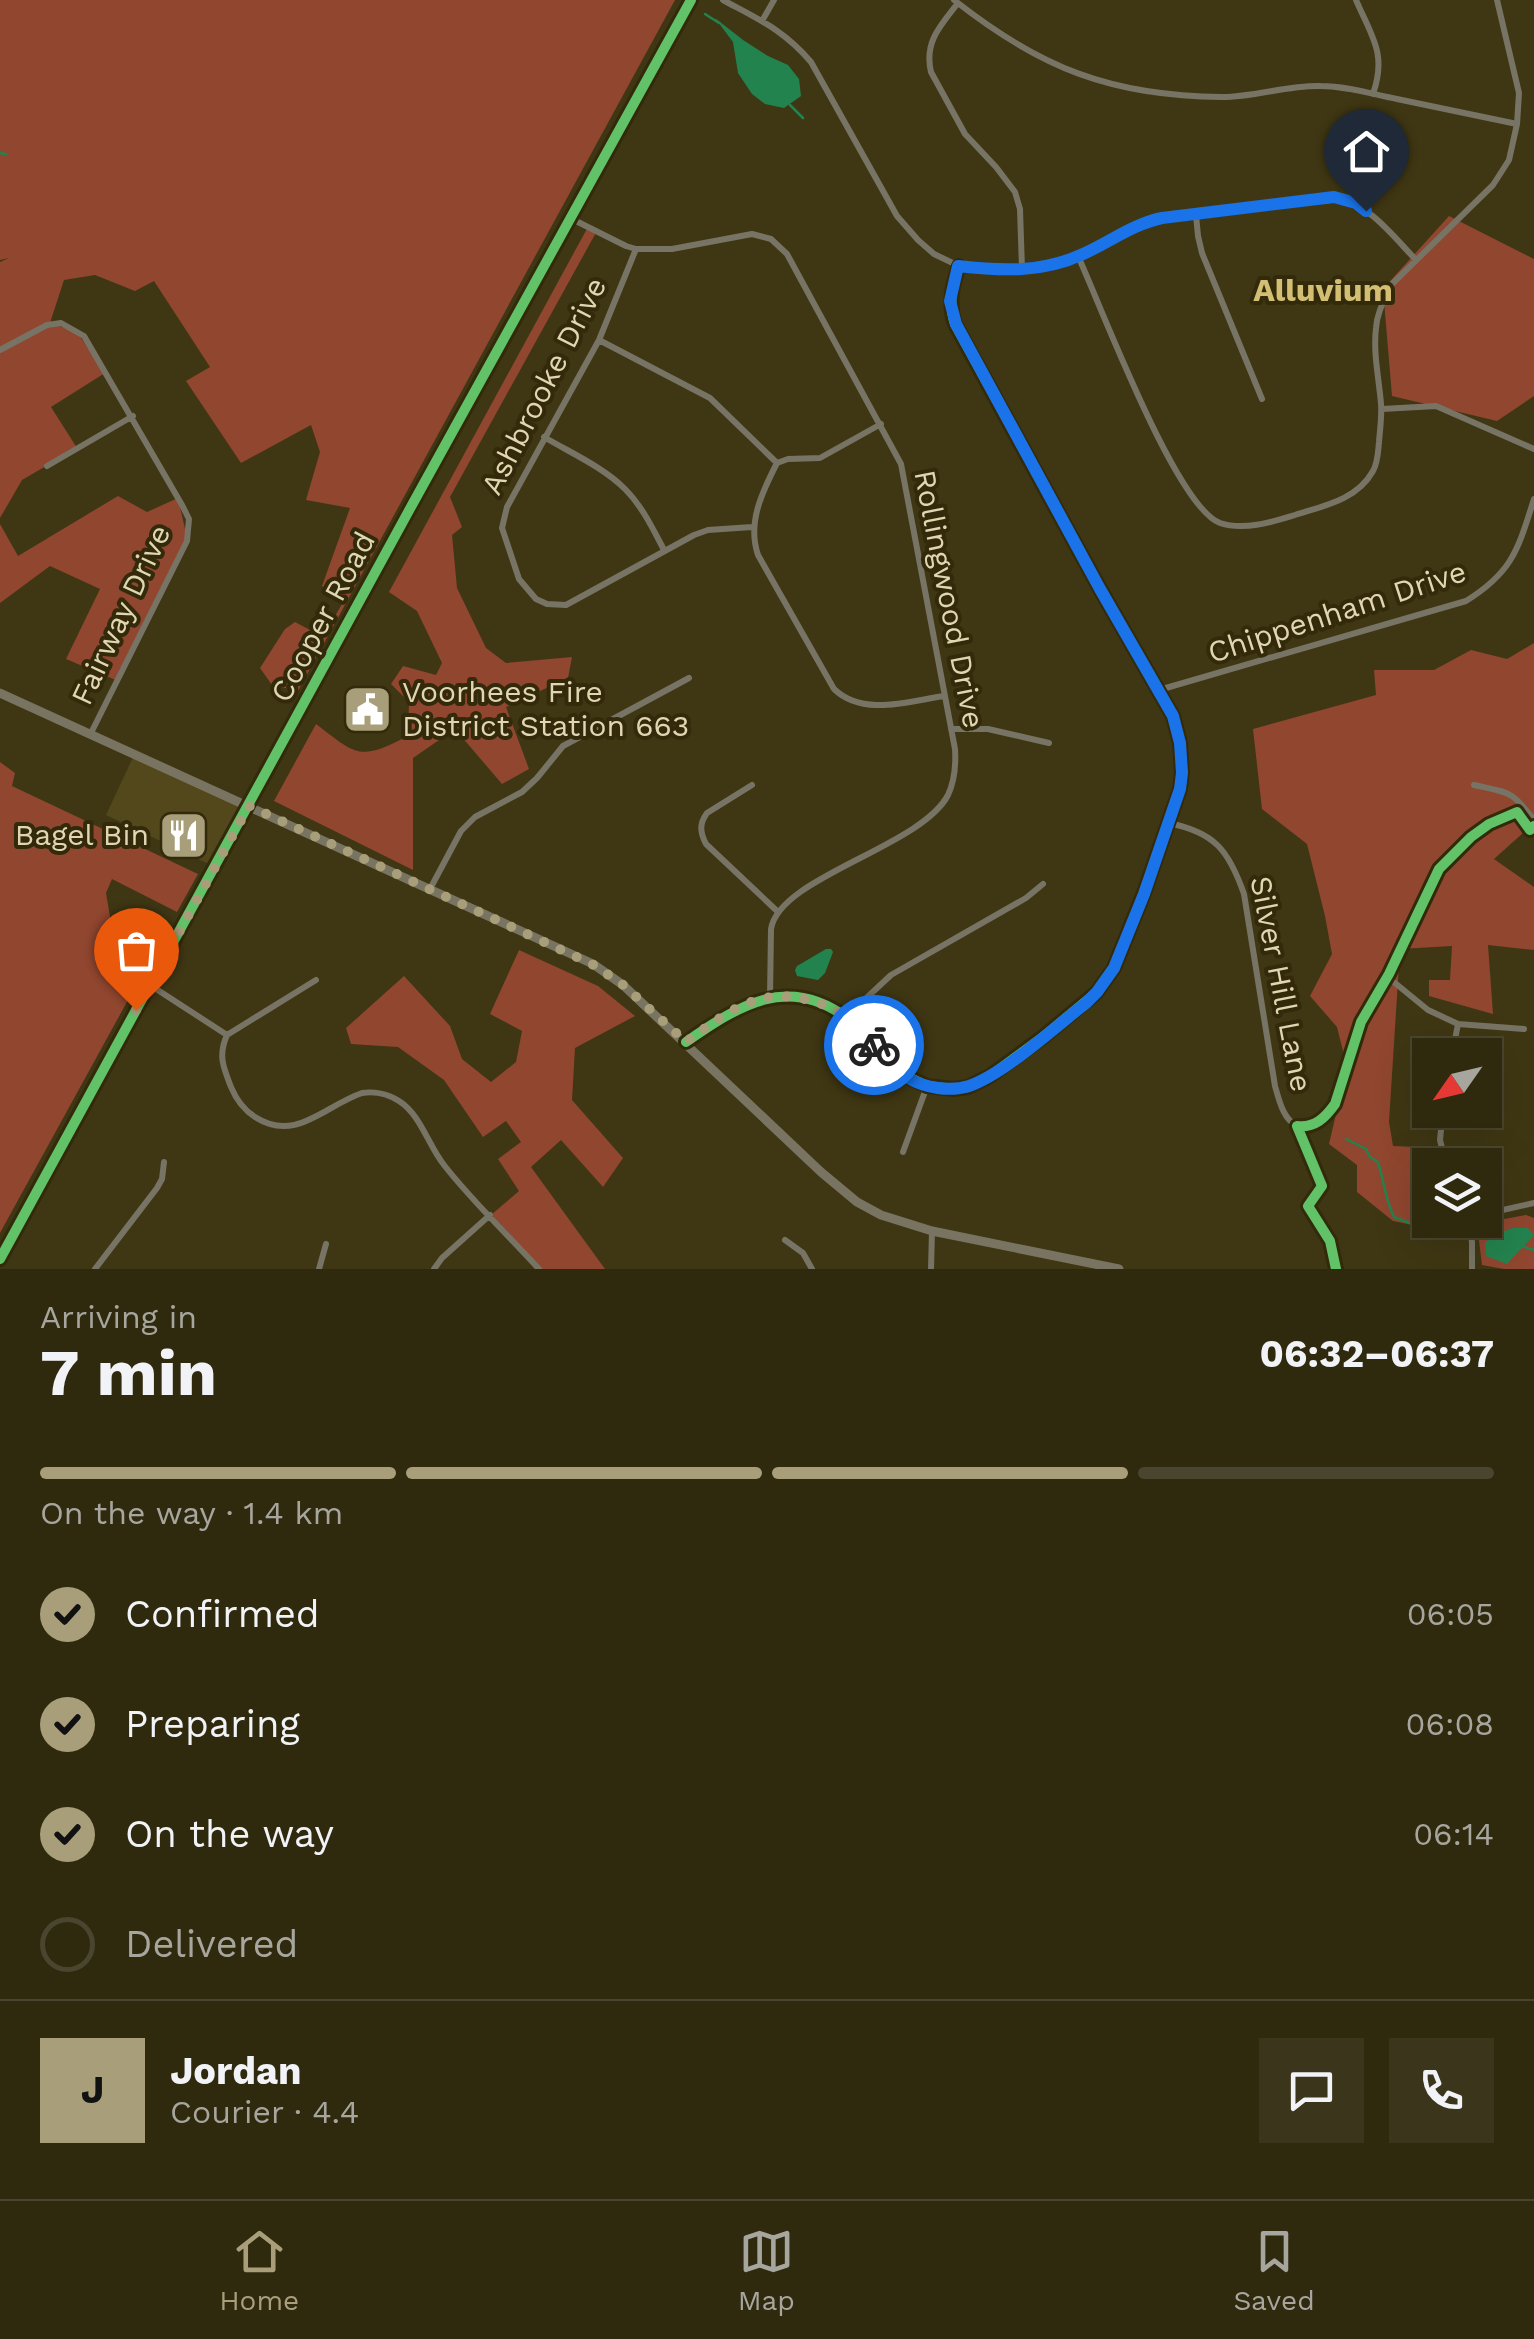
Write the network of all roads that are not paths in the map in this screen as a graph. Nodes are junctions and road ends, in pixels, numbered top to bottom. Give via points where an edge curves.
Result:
1 (691, 0) edge
2 (723, 0) edge
3 (774, 0) edge
4 (1356, 0) edge
5 (1497, 0) edge
6 (956, 2) edge
7 (762, 21) junction
8 (1374, 94) junction
9 (1517, 124) junction
10 (1196, 215) junction
11 (570, 218) junction
12 (636, 249) junction
13 (1078, 256) junction
14 (1416, 260) junction
15 (958, 266) junction
16 (1022, 270) junction
17 (600, 340) junction
18 (0, 350) edge
19 (1262, 399) dead end
20 (1382, 410) junction
21 (133, 416) junction
22 (880, 424) junction
23 (544, 437) junction
24 (1534, 449) edge
25 (777, 463) junction
26 (46, 466) dead end
27 (1533, 504) edge
28 (752, 527) junction
29 (664, 550) junction
30 (689, 678) dead end
31 (1159, 690) junction
32 (0, 693) edge
33 (944, 696) junction
34 (950, 729) junction
35 (90, 733) junction
36 (1049, 743) dead end
37 (752, 785) dead end
38 (1474, 786) dead end
39 (249, 806) junction
40 (1534, 820) edge
41 (1168, 822) junction
42 (1043, 884) dead end
43 (430, 890) junction
44 (777, 911) junction
45 (316, 980) dead end
46 (1395, 983) dead end
47 (150, 984) junction
48 (770, 998) junction
49 (846, 1018) junction
50 (1458, 1024) junction
51 (1524, 1029) dead end
52 (227, 1035) junction
53 (1455, 1038) edge
54 (686, 1042) junction
55 (927, 1086) junction
56 (1297, 1126) dead end
57 (903, 1152) dead end
58 (164, 1162) dead end
59 (1534, 1203) edge
60 (1502, 1210) edge
61 (490, 1215) junction
62 (932, 1231) junction
63 (1471, 1238) edge
64 (786, 1240) dead end
65 (326, 1244) dead end
66 (0, 1259) edge
67 (95, 1269) edge
68 (319, 1269) edge
69 (434, 1269) edge
70 (538, 1269) edge
71 (812, 1269) edge
72 (931, 1269) edge
73 (1119, 1269) edge
74 (1472, 1269) edge

1 - 11 street, Cooper Road
2 - 7 street
3 - 7 street
4 - 8 street via 1380,58
5 - 9 street via 1519,93
6 - 8 street via 1050,64 1120,87 1223,96 1321,86
6 - 16 street via 930,42 928,62 965,134 1015,192
7 - 15 street via 811,62 897,216 934,254
8 - 9 street
9 - 14 street via 1500,176
10 - 13 street via 1139,225
10 - 14 street via 1346,199
10 - 19 street via 1202,253
11 - 12 street, Rollingwood Drive
11 - 39 street, Cooper Road
12 - 17 street, Ashbrooke Drive
12 - 22 street, Rollingwood Drive via 752,234 771,239 787,254
13 - 16 street
13 - 20 street via 1154,430 1211,518 1252,526 1346,497 1375,467
14 - 20 street via 1391,285 1377,319
15 - 16 street
15 - 31 street via 950,301 956,324
17 - 23 street, Ashbrooke Drive
17 - 25 street via 710,398
18 - 21 street, Fairway Drive via 62,323 93,348
20 - 24 street via 1436,406
21 - 26 street
21 - 35 street, Fairway Drive via 190,527
22 - 25 street via 820,458
22 - 33 street, Rollingwood Drive via 901,464
23 - 29 street via 619,483
23 - 29 street, Ashbrooke Drive via 502,519 519,579 530,593 547,604 566,604
25 - 28 street
27 - 31 street, Chippenham Drive via 1507,567 1466,601
28 - 29 street, Ashbrooke Drive via 708,530
28 - 33 street via 758,556 842,696 868,705
30 - 43 street via 563,746 522,792 475,817
31 - 41 street via 1173,716 1182,760
32 - 35 street
33 - 34 street, Rollingwood Drive
34 - 36 street via 988,729
34 - 44 street, Rollingwood Drive via 956,769 940,806
35 - 39 street
37 - 44 street via 708,813 702,835
38 - 40 street via 1518,798
39 - 43 street
39 - 47 street, Cooper Road
41 - 55 street via 1114,968 1097,992 990,1076 952,1089
41 - 56 street, Silver Hill Lane via 1206,834 1234,866 1275,1086
42 - 49 street via 891,975
43 - 54 street via 604,971
44 - 48 street
45 - 52 street
46 - 50 street
47 - 52 street
47 - 66 street, Cooper Road
48 - 49 street via 805,999
48 - 54 street via 732,1012
49 - 55 street via 902,1074
50 - 51 street
50 - 53 street
52 - 61 street via 221,1063 234,1094 256,1118 287,1128 362,1093 389,1096 409,1110 444,1165
54 - 62 street via 858,1202
55 - 57 street
58 - 67 street via 157,1188
59 - 60 street
61 - 69 street
61 - 70 street
62 - 72 street
62 - 73 street
63 - 74 street
64 - 71 street
65 - 68 street

